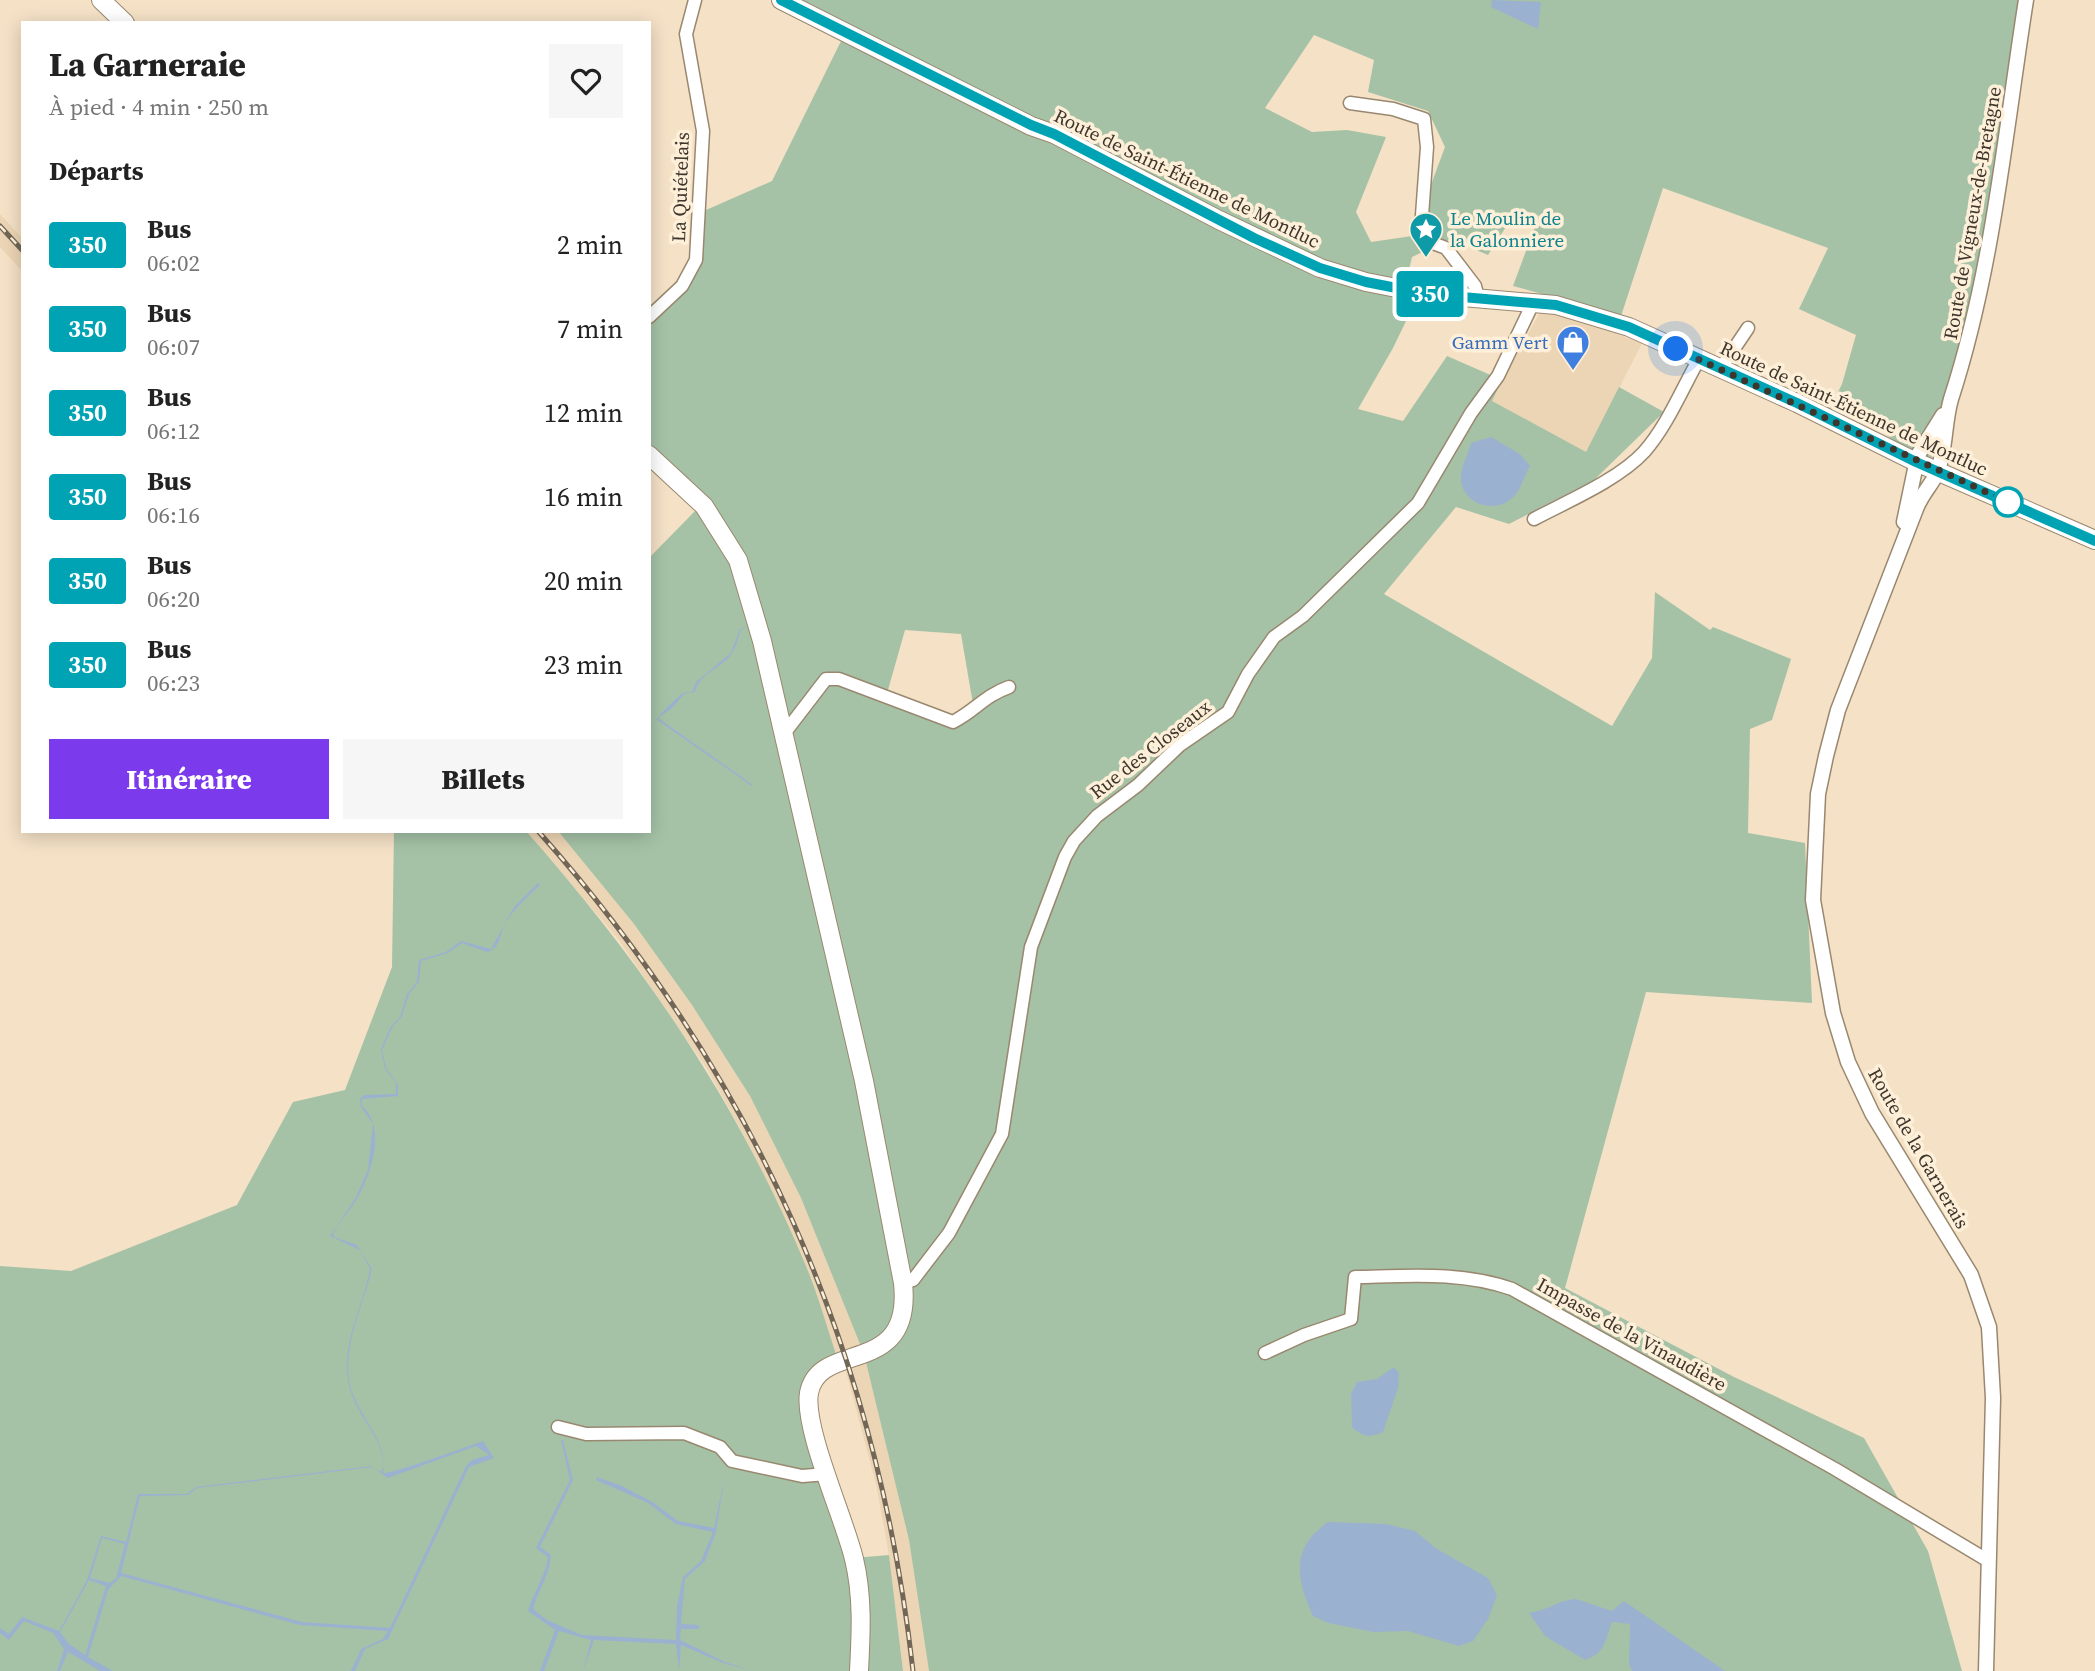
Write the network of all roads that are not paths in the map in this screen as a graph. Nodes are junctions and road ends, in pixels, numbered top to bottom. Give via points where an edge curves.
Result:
1 (101, 0) edge
2 (695, 0) edge
3 (782, 0) edge
4 (2026, 0) edge
5 (123, 21) edge
6 (1350, 103) dead end
7 (1478, 298) junction
8 (1534, 302) junction
9 (651, 315) edge
10 (1748, 328) dead end
11 (1699, 359) junction
12 (1721, 368) junction
13 (1951, 401) junction
14 (651, 457) edge
15 (1916, 462) junction
16 (1938, 471) junction
17 (1534, 519) dead end
18 (2095, 540) edge
19 (1898, 554) junction
20 (1009, 687) dead end
21 (783, 735) junction
22 (904, 1283) junction
23 (1265, 1353) dead end
24 (558, 1427) dead end
25 (827, 1474) junction
26 (1987, 1560) junction
27 (859, 1671) edge
28 (1986, 1671) edge

1 - 5 main road
2 - 9 street, La Quiételais via 686,34 703,131 696,260 682,286
3 - 7 main road, Route de Saint-Étienne de Montluc via 1320,268 1394,289
4 - 13 street, Route de Vigneux-de-Bretagne via 1980,298
6 - 7 street via 1424,119 1427,147 1421,229 1430,242 1446,248 1475,286
7 - 8 main road, Route de Saint-Étienne de Montluc
8 - 11 main road, Route de Saint-Étienne de Montluc via 1629,327
8 - 22 street, Rue des Closeaux via 1498,376 1418,503 1303,617 1274,637 1228,712 1180,745 1074,841 1031,947 1002,1134 949,1233 914,1280
10 - 12 street
11 - 12 main road, Route de Saint-Étienne de Montluc
11 - 17 street via 1641,455 1594,488
12 - 15 main road, Route de Saint-Étienne de Montluc
13 - 15 street, Route de la Garnerais
13 - 16 street, Route de Vigneux-de-Bretagne
14 - 21 main road via 704,506 738,560
15 - 16 main road, Route de Saint-Étienne de Montluc
15 - 19 street, Route de la Garnerais
16 - 18 main road, Route de Saint-Étienne de Montluc
16 - 19 street, Route de la Garnerais via 1924,490
19 - 26 street, Route de la Garnerais via 1838,710 1826,755 1818,794 1813,901 1830,1000 1848,1062 1872,1113 1971,1275 1989,1327 1993,1398
20 - 21 street via 987,695 974,711 953,722 839,679 827,680
21 - 22 main road via 879,1148
22 - 25 main road via 905,1305 898,1328 883,1345 821,1373 809,1393 812,1425
23 - 26 street, Impasse de la Vinaudière via 1351,1320 1355,1277 1485,1280 1512,1289
24 - 25 street via 586,1434 684,1433 720,1447 732,1461 802,1476
25 - 27 main road via 854,1559 861,1603
26 - 28 street, Route de la Garnerais

